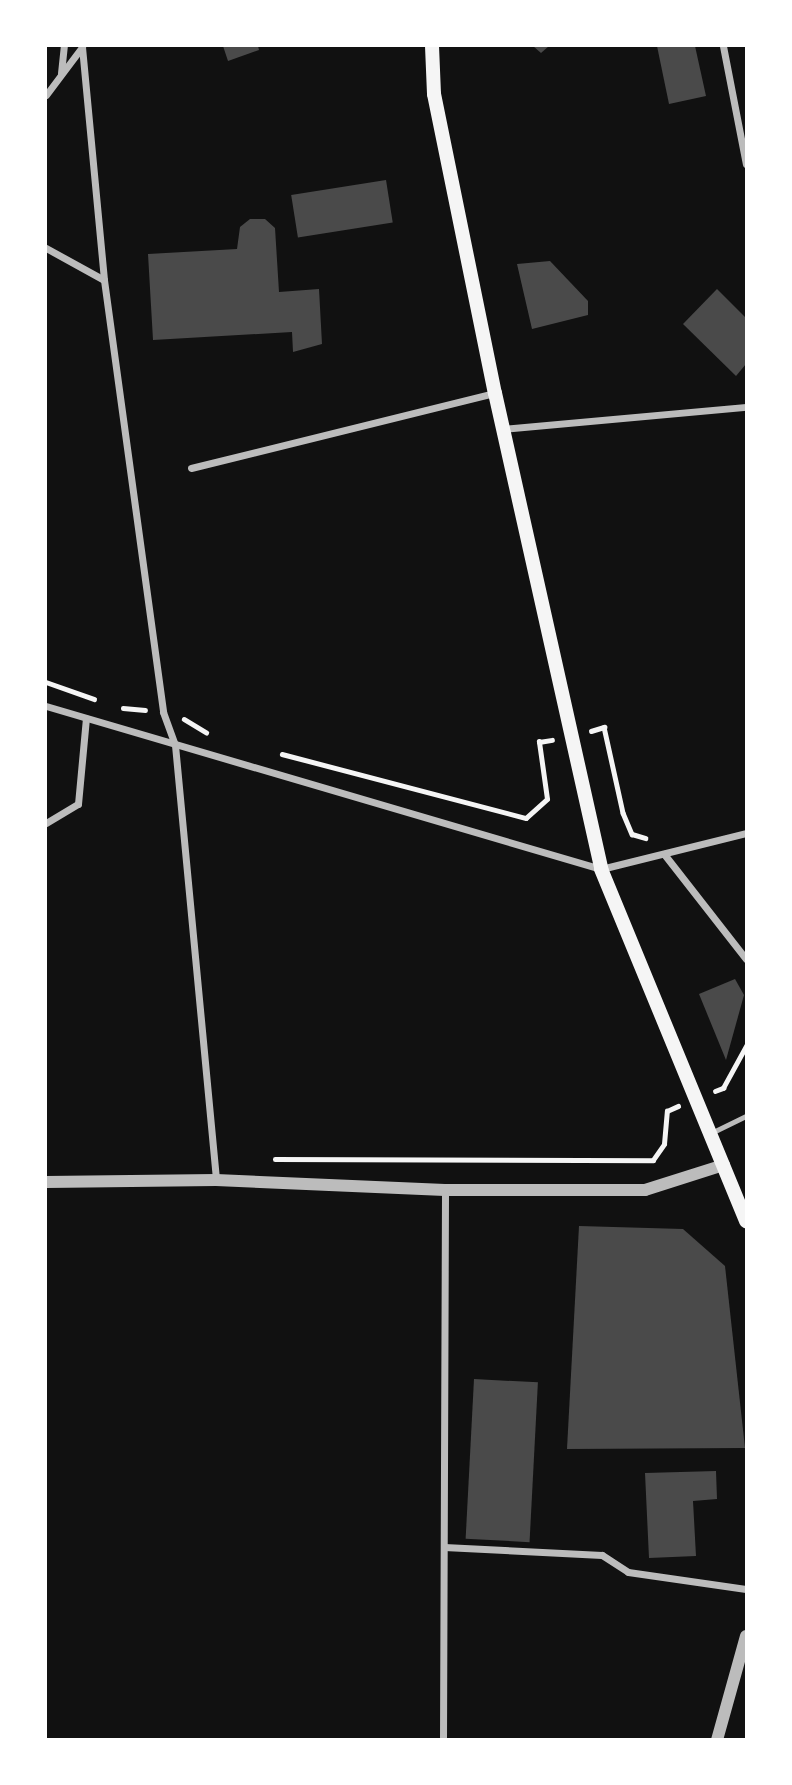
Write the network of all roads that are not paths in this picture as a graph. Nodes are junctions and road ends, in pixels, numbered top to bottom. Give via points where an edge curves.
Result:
1 (64, 46) edge
2 (84, 46) edge
3 (432, 46) edge
4 (723, 46) edge
5 (61, 74) junction
6 (46, 95) edge
7 (747, 164) edge
8 (46, 248) edge
9 (104, 280) junction
10 (495, 393) junction
11 (747, 407) edge
12 (502, 429) junction
13 (191, 468) dead end
14 (46, 706) edge
15 (86, 718) junction
16 (175, 745) junction
17 (46, 822) edge
18 (747, 833) edge
19 (664, 854) junction
20 (601, 869) junction
21 (747, 959) edge
22 (747, 1116) edge
23 (713, 1132) junction
24 (724, 1165) junction
25 (216, 1180) junction
26 (46, 1182) edge
27 (445, 1190) junction
28 (747, 1221) edge
29 (444, 1547) junction
30 (747, 1589) edge
31 (747, 1636) edge
32 (443, 1740) edge
33 (717, 1740) edge

1 - 5 street
2 - 5 street
2 - 9 street
3 - 10 main road via 434,94
4 - 7 street
5 - 6 street
8 - 9 street
9 - 16 street via 163,712
10 - 12 main road
10 - 13 street
11 - 12 street
12 - 20 main road
14 - 15 street
15 - 16 street
15 - 17 street via 78,804
16 - 20 street
16 - 25 street
18 - 19 street
19 - 20 street
19 - 21 street
20 - 23 main road
22 - 23 lane
23 - 24 main road
24 - 27 street via 645,1190
24 - 28 main road
25 - 26 street
25 - 27 street
27 - 29 street
29 - 30 street via 602,1555 628,1572
29 - 32 street
31 - 33 street

